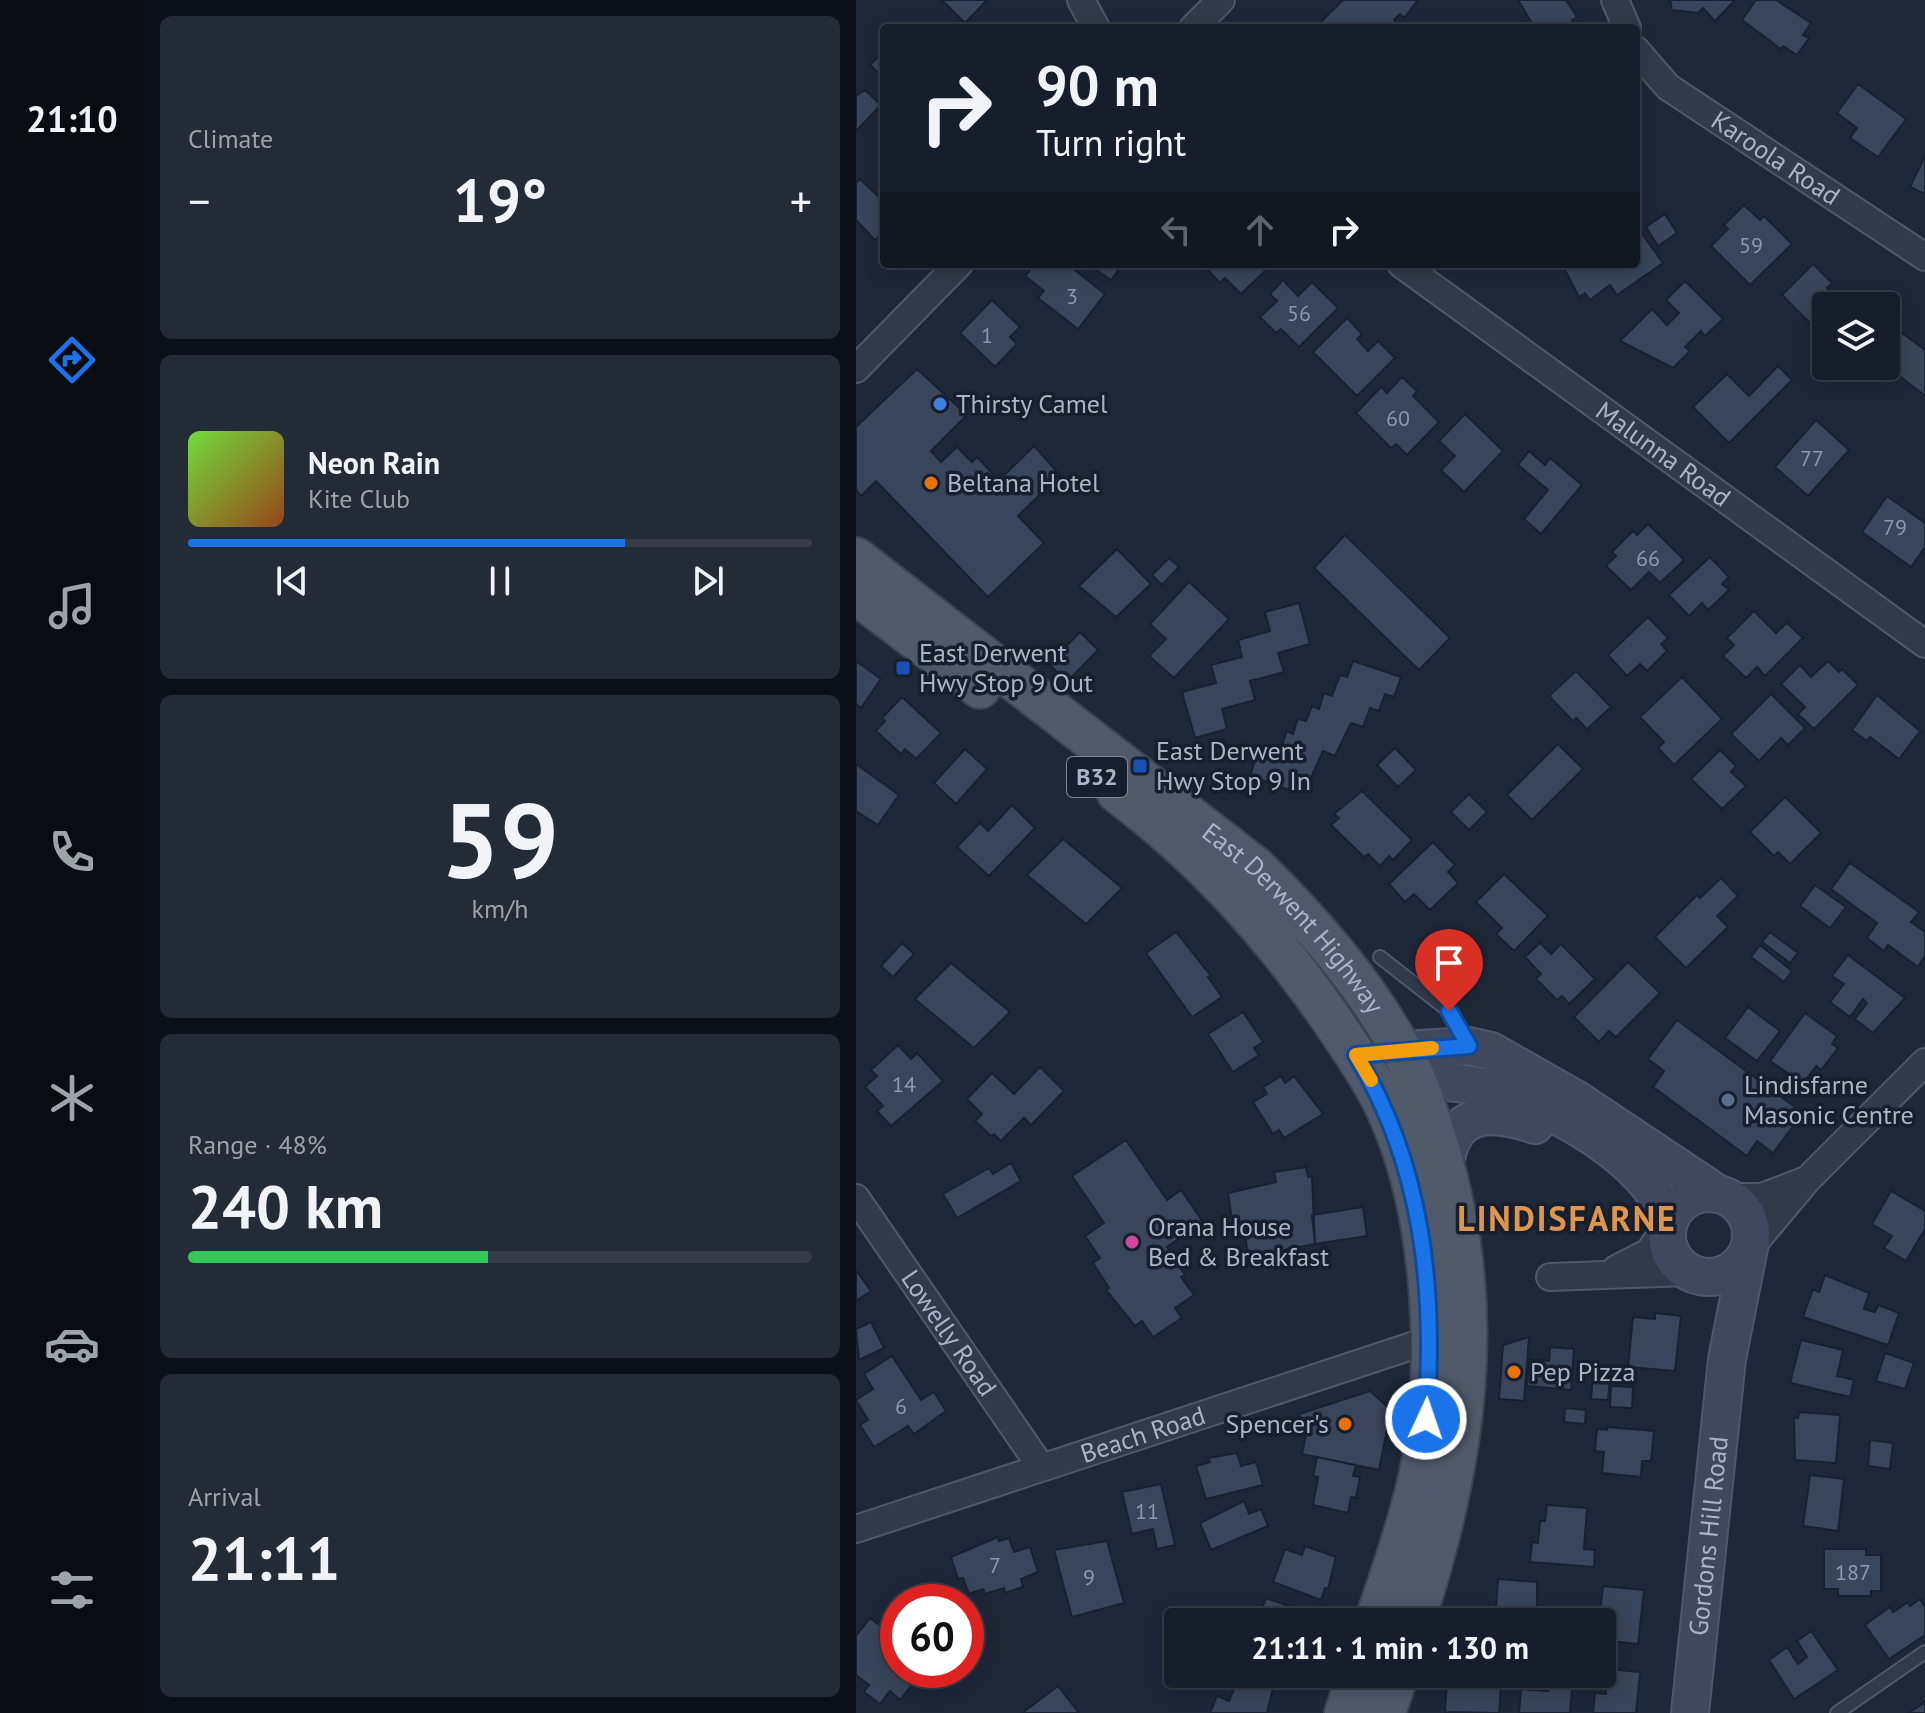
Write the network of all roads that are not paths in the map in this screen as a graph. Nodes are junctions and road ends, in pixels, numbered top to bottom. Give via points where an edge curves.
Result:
1 (1081, 0) edge
2 (1221, 0) edge
3 (1615, 0) edge
4 (1094, 24) edge
5 (1197, 24) edge
6 (1625, 24) edge
7 (1640, 58) edge
8 (1925, 257) edge
9 (955, 268) edge
10 (1407, 268) edge
11 (856, 369) edge
12 (856, 558) edge
13 (856, 594) edge
14 (1925, 644) edge
15 (1380, 957) dead end
16 (1469, 1046) junction
17 (1925, 1062) edge
18 (1409, 1065) junction
19 (1363, 1066) junction
20 (1609, 1148) junction
21 (1445, 1167) junction
22 (1807, 1180) junction
23 (1722, 1195) junction
24 (856, 1198) edge
25 (1669, 1223) junction
26 (1749, 1251) junction
27 (1691, 1273) junction
28 (1594, 1275) junction
29 (1550, 1277) dead end
30 (1430, 1340) junction
31 (1727, 1359) junction
32 (1041, 1467) junction
33 (856, 1529) edge
34 (1379, 1608) edge
35 (1418, 1608) edge
36 (1925, 1652) edge
37 (1353, 1688) edge
38 (1393, 1688) edge
39 (1345, 1713) edge
40 (1385, 1713) edge
41 (1690, 1713) edge
42 (1837, 1713) edge

1 - 4 street
2 - 5 street
3 - 6 street
7 - 8 street, Karoola Road via 1668,87
9 - 11 street
10 - 14 street, Malunna Road
12 - 18 main road, East Derwent Highway / B32 via 1254,866 1307,917
13 - 19 main road, East Derwent Highway / B32 via 1133,804 1217,875 1267,931
15 - 16 lane via 1449,1011
16 - 18 main road
16 - 23 main road via 1526,1069
17 - 22 street
18 - 19 main road
18 - 20 main road via 1500,1092
18 - 21 main road, East Derwent Highway / B32
19 - 30 main road, East Derwent Highway / B32 via 1391,1120 1414,1197
20 - 21 main road via 1488,1114 1454,1135
20 - 25 main road via 1645,1180
21 - 35 main road, East Derwent Highway / B32 via 1465,1266 1466,1384 1447,1505
22 - 23 street via 1762,1197
22 - 26 street
23 - 25 main road via 1688,1198
23 - 26 main road via 1748,1218
24 - 32 street, Lowelly Road
25 - 27 main road via 1672,1256
25 - 28 street via 1649,1252
26 - 27 main road via 1725,1274
26 - 31 main road, Gordons Hill Road
27 - 28 street
27 - 31 main road, Gordons Hill Road via 1721,1310
28 - 29 street
30 - 32 street, Beach Road
30 - 34 main road, East Derwent Highway / B32 via 1419,1476
31 - 41 main road, Gordons Hill Road
32 - 33 street, Beach Road
36 - 42 lane
37 - 39 main road
38 - 40 main road

